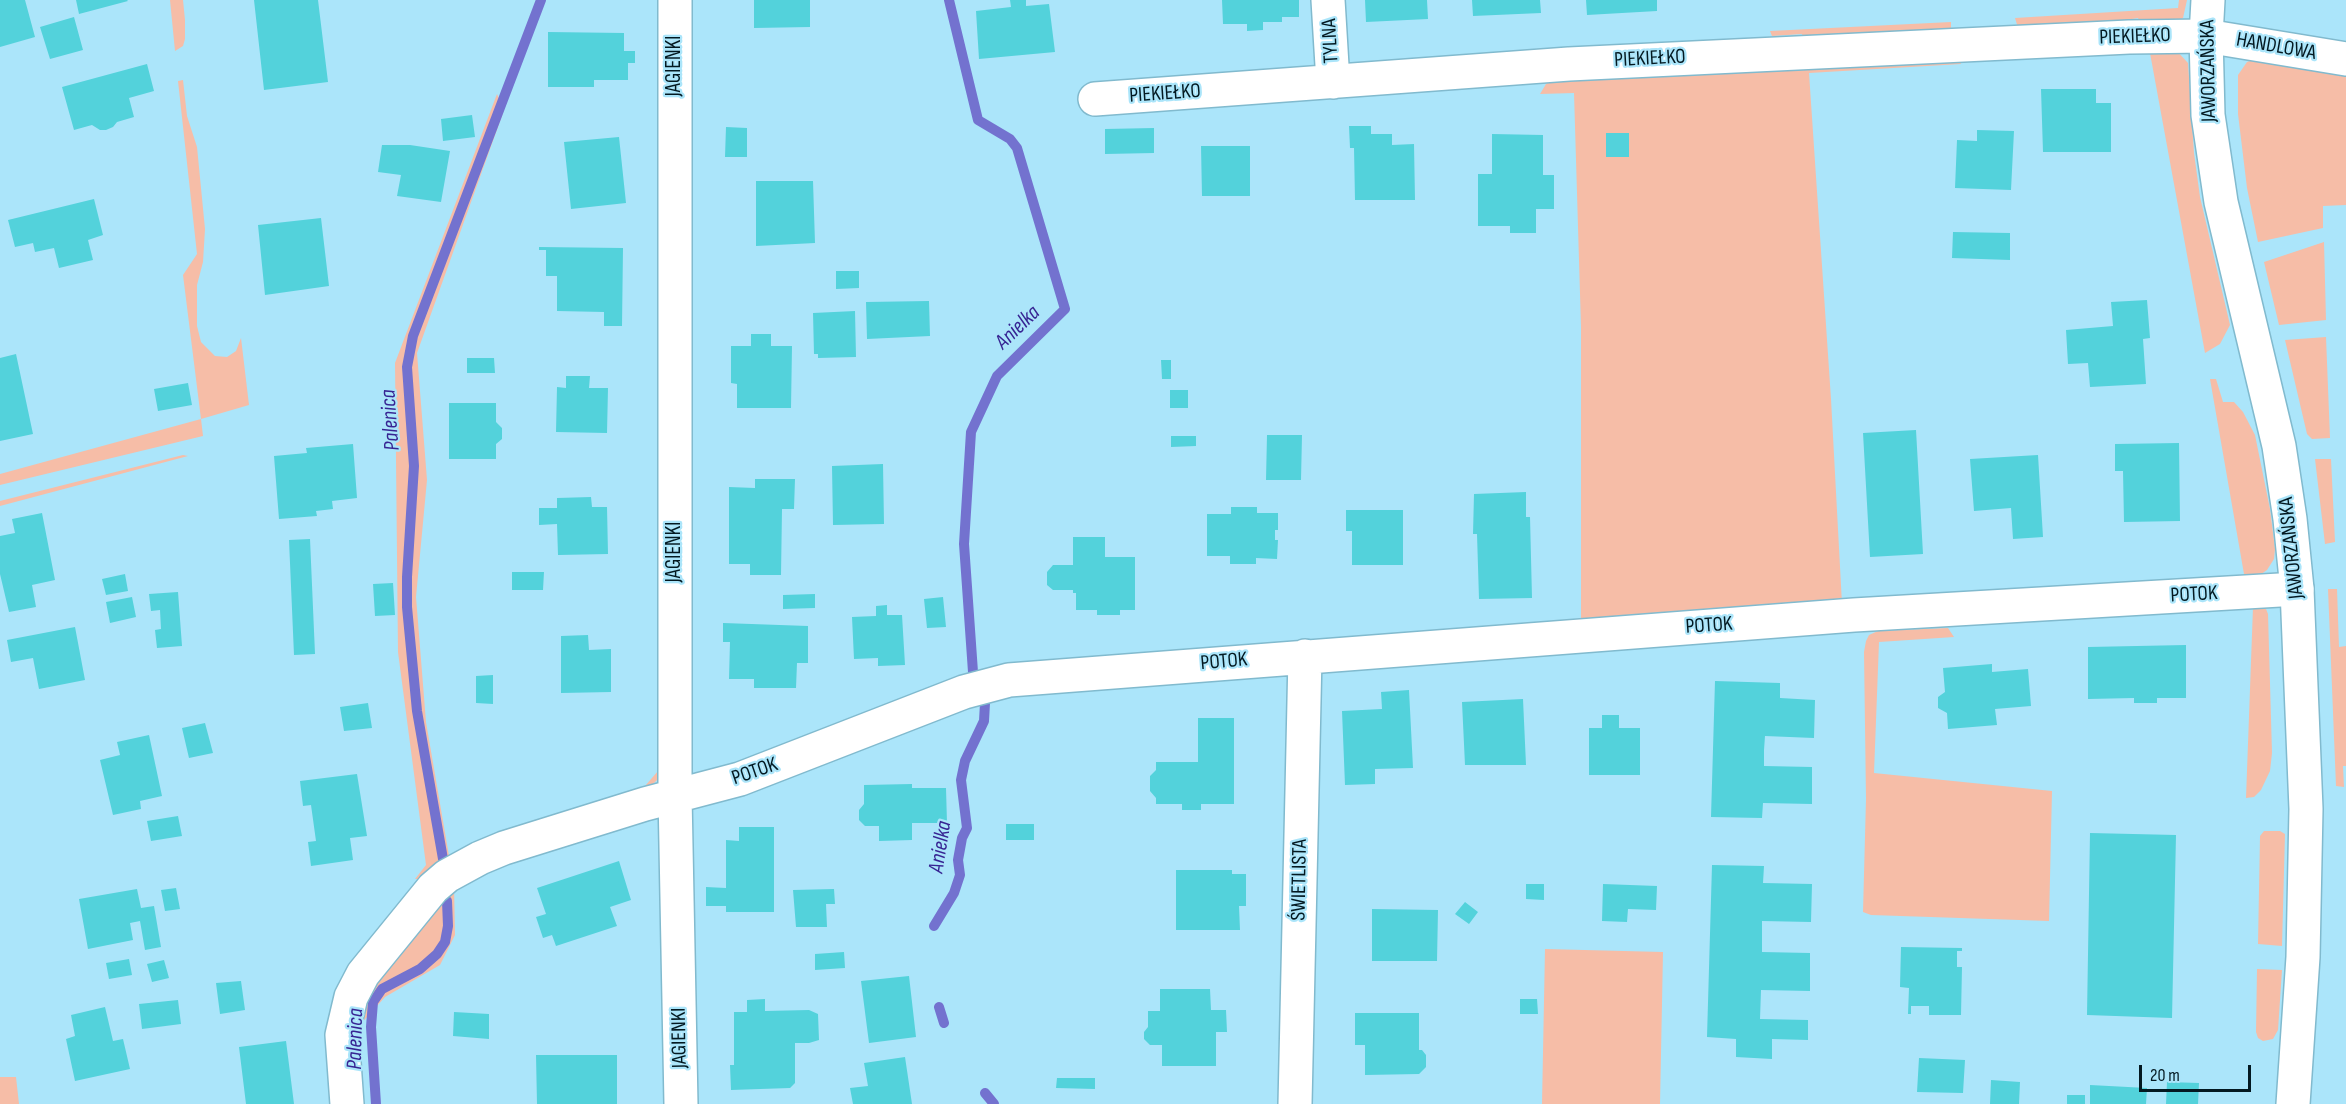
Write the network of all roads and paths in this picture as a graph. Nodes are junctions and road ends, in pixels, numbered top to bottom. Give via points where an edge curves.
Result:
1 (675, 0) edge
2 (1328, 0) edge
3 (2208, 0) edge
4 (2206, 36) junction
5 (2346, 59) edge
6 (1333, 82) junction
7 (1095, 99) dead end
8 (2297, 589) junction
9 (1305, 656) junction
10 (675, 795) junction
11 (347, 1104) edge
12 (681, 1104) edge
13 (1295, 1104) edge
14 (2293, 1104) edge

1 - 10 street, JAGIENKI
2 - 6 street, TYLNA
3 - 4 street, JAWORZAŃSKA
4 - 5 street, HANDLOWA
4 - 6 street, PIEKIEŁKO via 1569,64
4 - 8 street, JAWORZAŃSKA via 2208,115 2221,202 2279,446
6 - 7 street, PIEKIEŁKO
8 - 9 street, POTOK via 1854,615
8 - 14 street, JAWORZAŃSKA via 2306,810 2303,957
9 - 10 street, POTOK via 1009,680 964,692 740,779
9 - 13 street, ŚWIETLISTA
10 - 11 street, POTOK via 504,848 460,868 433,888 363,974 351,997 342,1035
10 - 12 street, JAGIENKI

